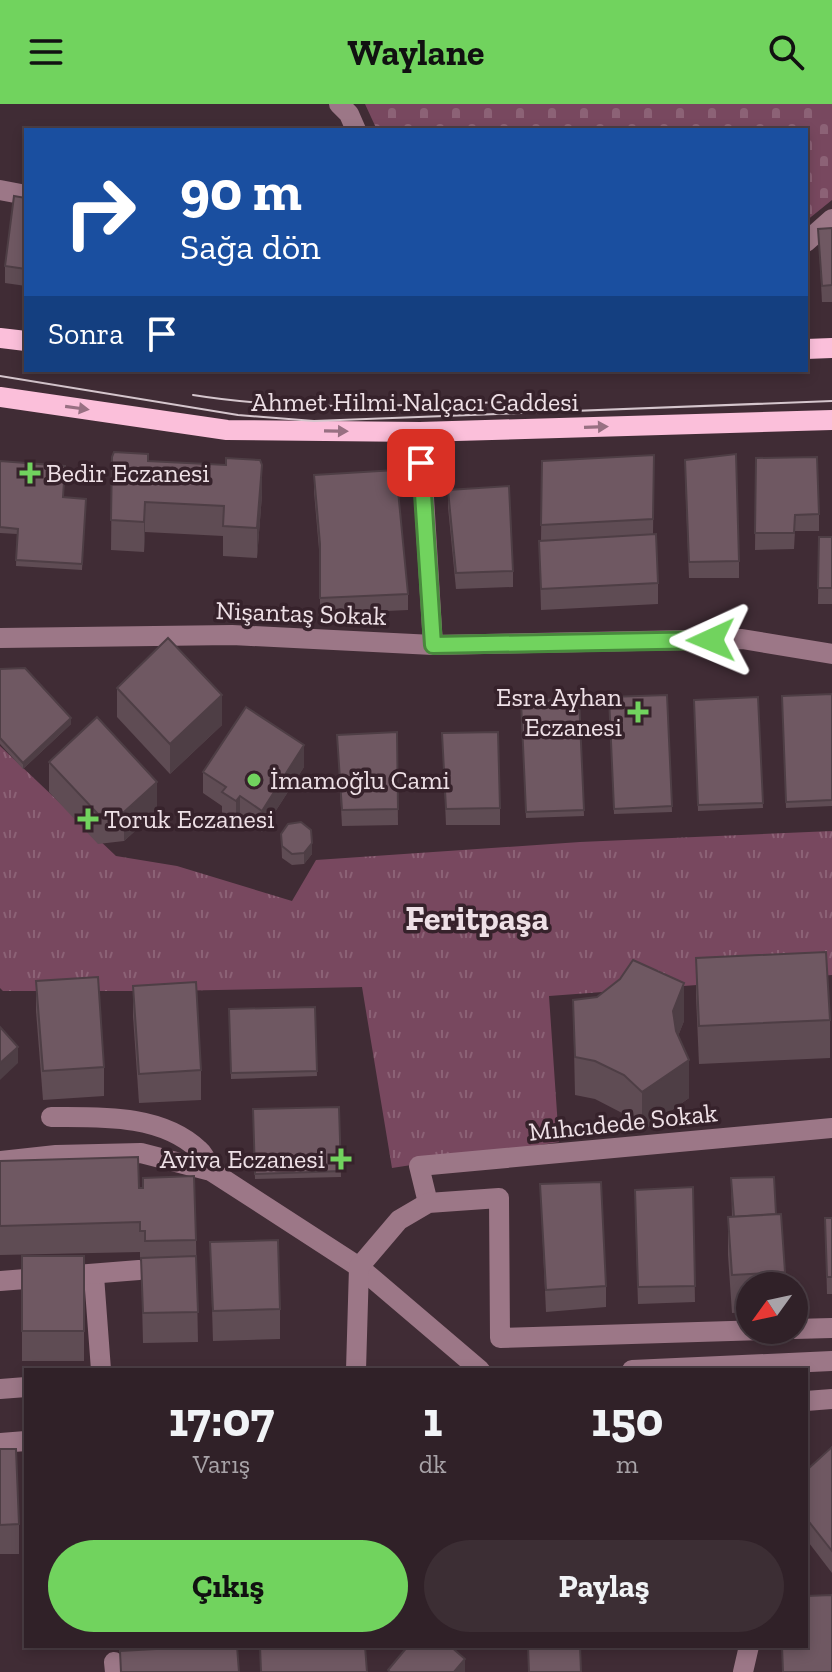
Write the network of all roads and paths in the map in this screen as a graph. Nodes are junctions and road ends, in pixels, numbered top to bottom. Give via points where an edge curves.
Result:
1 (339, 104) edge
2 (355, 128) edge
3 (0, 190) edge
4 (24, 195) edge
5 (832, 219) edge
6 (808, 240) edge
7 (0, 338) edge
8 (24, 341) edge
9 (832, 348) edge
10 (808, 349) edge
11 (0, 397) edge
12 (832, 420) edge
13 (420, 432) junction
14 (3, 637) edge
15 (433, 645) junction
16 (832, 654) edge
17 (51, 1117) dead end
18 (832, 1128) edge
19 (0, 1161) edge
20 (211, 1171) junction
21 (428, 1203) junction
22 (359, 1267) junction
23 (139, 1270) edge
24 (94, 1276) junction
25 (0, 1281) edge
26 (832, 1328) edge
27 (808, 1329) edge
28 (736, 1331) edge
29 (832, 1361) edge
30 (101, 1368) edge
31 (356, 1368) edge
32 (478, 1368) edge
33 (676, 1368) edge
34 (24, 1387) edge
35 (0, 1389) edge
36 (832, 1399) edge
37 (808, 1401) edge
38 (24, 1441) edge
39 (0, 1443) edge
40 (749, 1648) edge
41 (743, 1672) edge

1 - 2 street
3 - 4 street
5 - 6 street
7 - 8 main road
9 - 10 main road
11 -> 13 main road, Ahmet Hilmi Nalçacı Caddesi via 227,430
13 -> 12 main road, Ahmet Hilmi Nalçacı Caddesi
13 - 15 street
14 - 15 street, Nişantaş Sokak via 232,635
15 - 16 street, Nişantaş Sokak via 742,639
17 - 20 street via 107,1117 166,1128 201,1151
18 - 21 street, Mıhcıdede Sokak via 419,1166
19 - 20 street via 141,1153
20 - 22 street
21 - 22 street via 399,1220
21 - 28 street via 499,1198 500,1338
22 - 31 street
22 - 32 street
23 - 24 street
24 - 25 street
24 - 30 street
26 - 27 street
29 - 33 street
34 - 35 street
36 - 37 street
38 - 39 street
40 - 41 street

